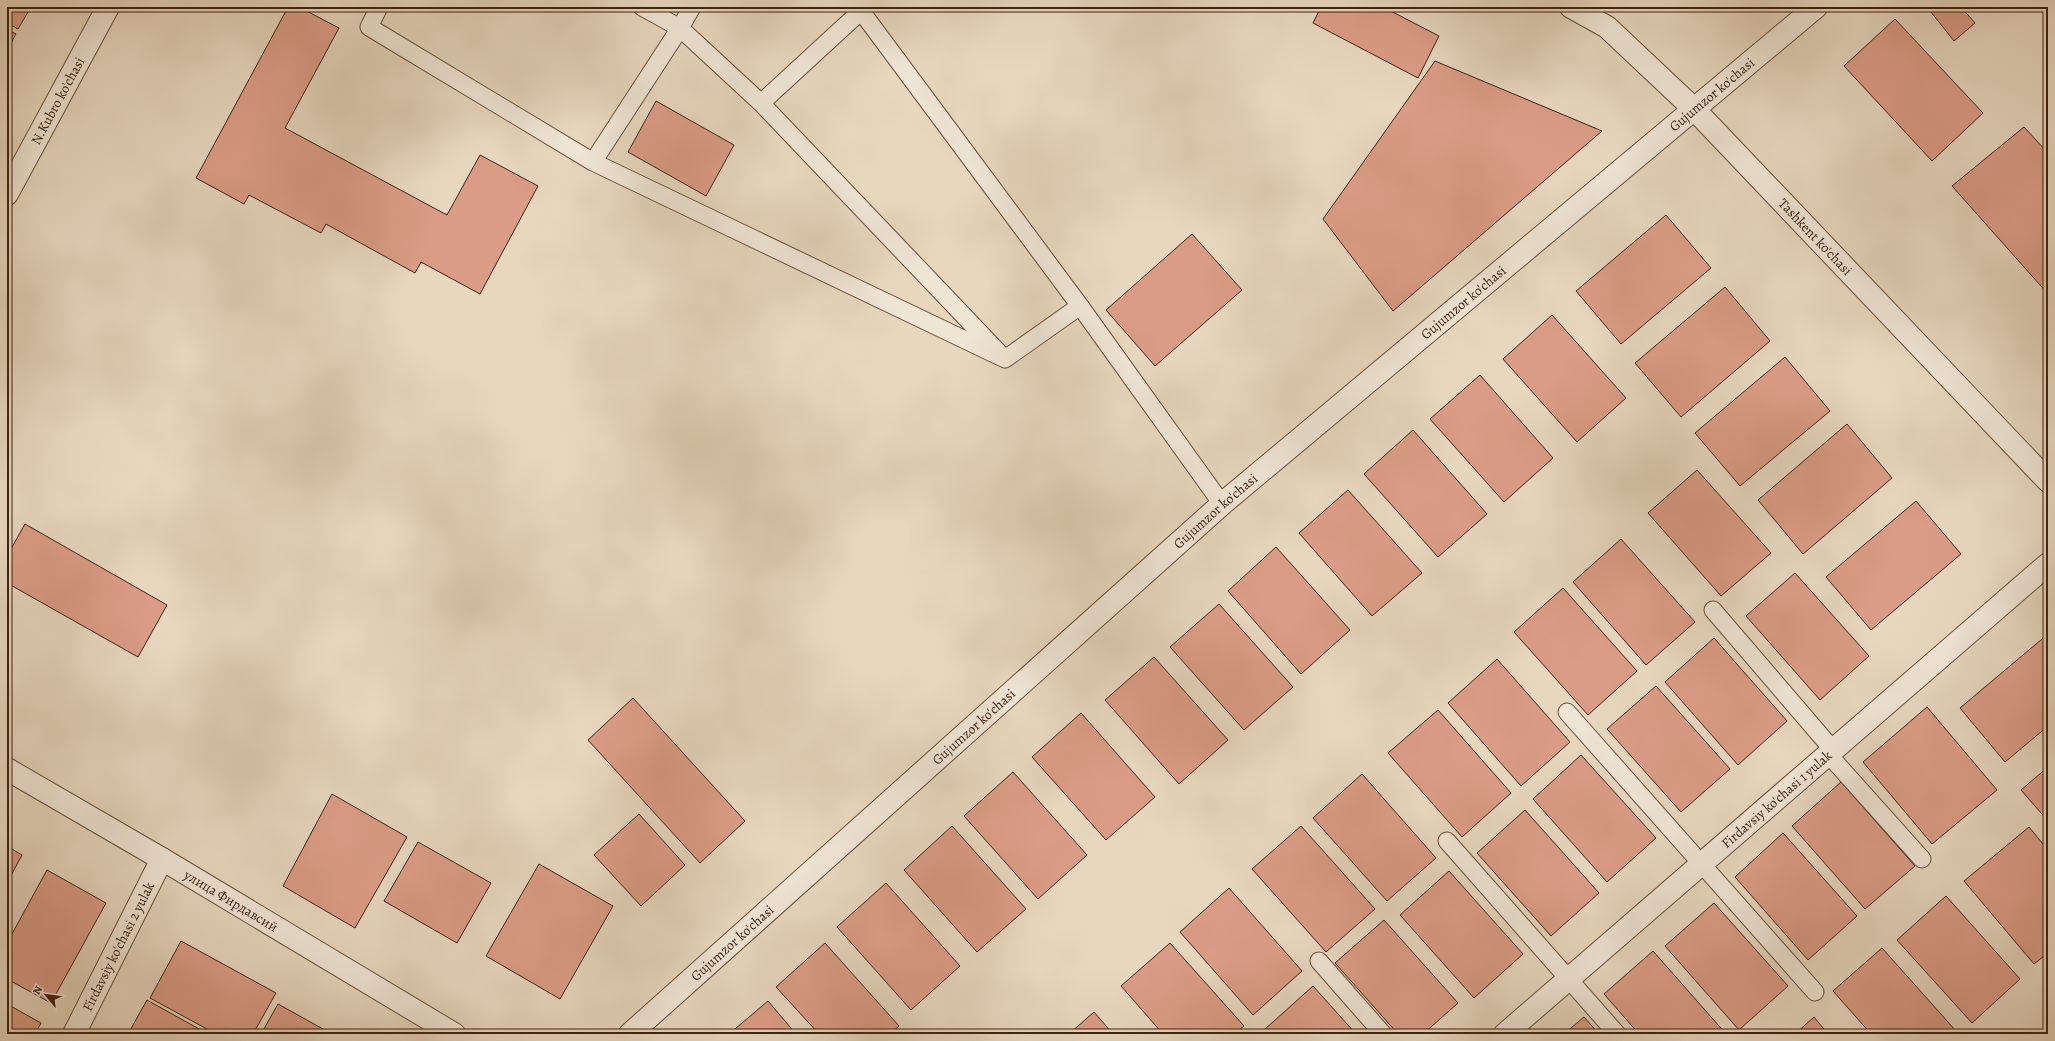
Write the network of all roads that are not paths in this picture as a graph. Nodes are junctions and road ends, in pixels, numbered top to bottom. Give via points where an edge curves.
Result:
1 (108, 7) edge
2 (379, 7) edge
3 (642, 7) edge
4 (692, 7) edge
5 (1571, 7) edge
6 (1816, 7) edge
7 (860, 9) edge
8 (680, 28) junction
9 (761, 103) junction
10 (1694, 109) junction
11 (593, 162) junction
12 (7, 194) edge
13 (1080, 306) junction
14 (1005, 359) junction
15 (2048, 481) edge
16 (1222, 504) junction
17 (2048, 564) edge
18 (1713, 610) dead end
19 (1567, 712) dead end
20 (1831, 752) junction
21 (7, 769) edge
22 (1447, 841) dead end
23 (162, 859) junction
24 (1922, 859) dead end
25 (1701, 864) junction
26 (1319, 961) dead end
27 (1567, 980) junction
28 (1815, 992) dead end
29 (74, 1034) edge
30 (454, 1034) edge
31 (630, 1034) edge
32 (1383, 1034) edge
33 (1505, 1034) edge
34 (1617, 1034) edge

1 - 12 street, N.Kubro ko'chasi
2 - 11 lane via 368,27
3 - 8 lane
4 - 8 lane
5 - 10 street, Tashkent ko'chasi via 1607,27
6 - 10 street, Gujumzor ko'chasi
7 - 9 lane
7 - 13 lane
8 - 9 lane
8 - 11 lane
9 - 14 lane
10 - 15 street, Tashkent ko'chasi
10 - 16 street, Gujumzor ko'chasi
11 - 14 lane
13 - 14 lane
13 - 16 lane
16 - 31 street, Gujumzor ko'chasi
17 - 20 street, Firdavsiy ko'chasi 1 yulak
18 - 20 lane
19 - 25 lane
20 - 24 lane
20 - 25 street, Firdavsiy ko'chasi 1 yulak
21 - 23 street, улица Фирдавсий
22 - 27 lane
23 - 29 street, Firdavsiy ko'chasi 2 yulak
23 - 30 street, улица Фирдавсий
25 - 27 street, Firdavsiy ko'chasi 1 yulak
25 - 28 lane
26 - 32 lane
27 - 33 street, Firdavsiy ko'chasi 1 yulak
27 - 34 lane

